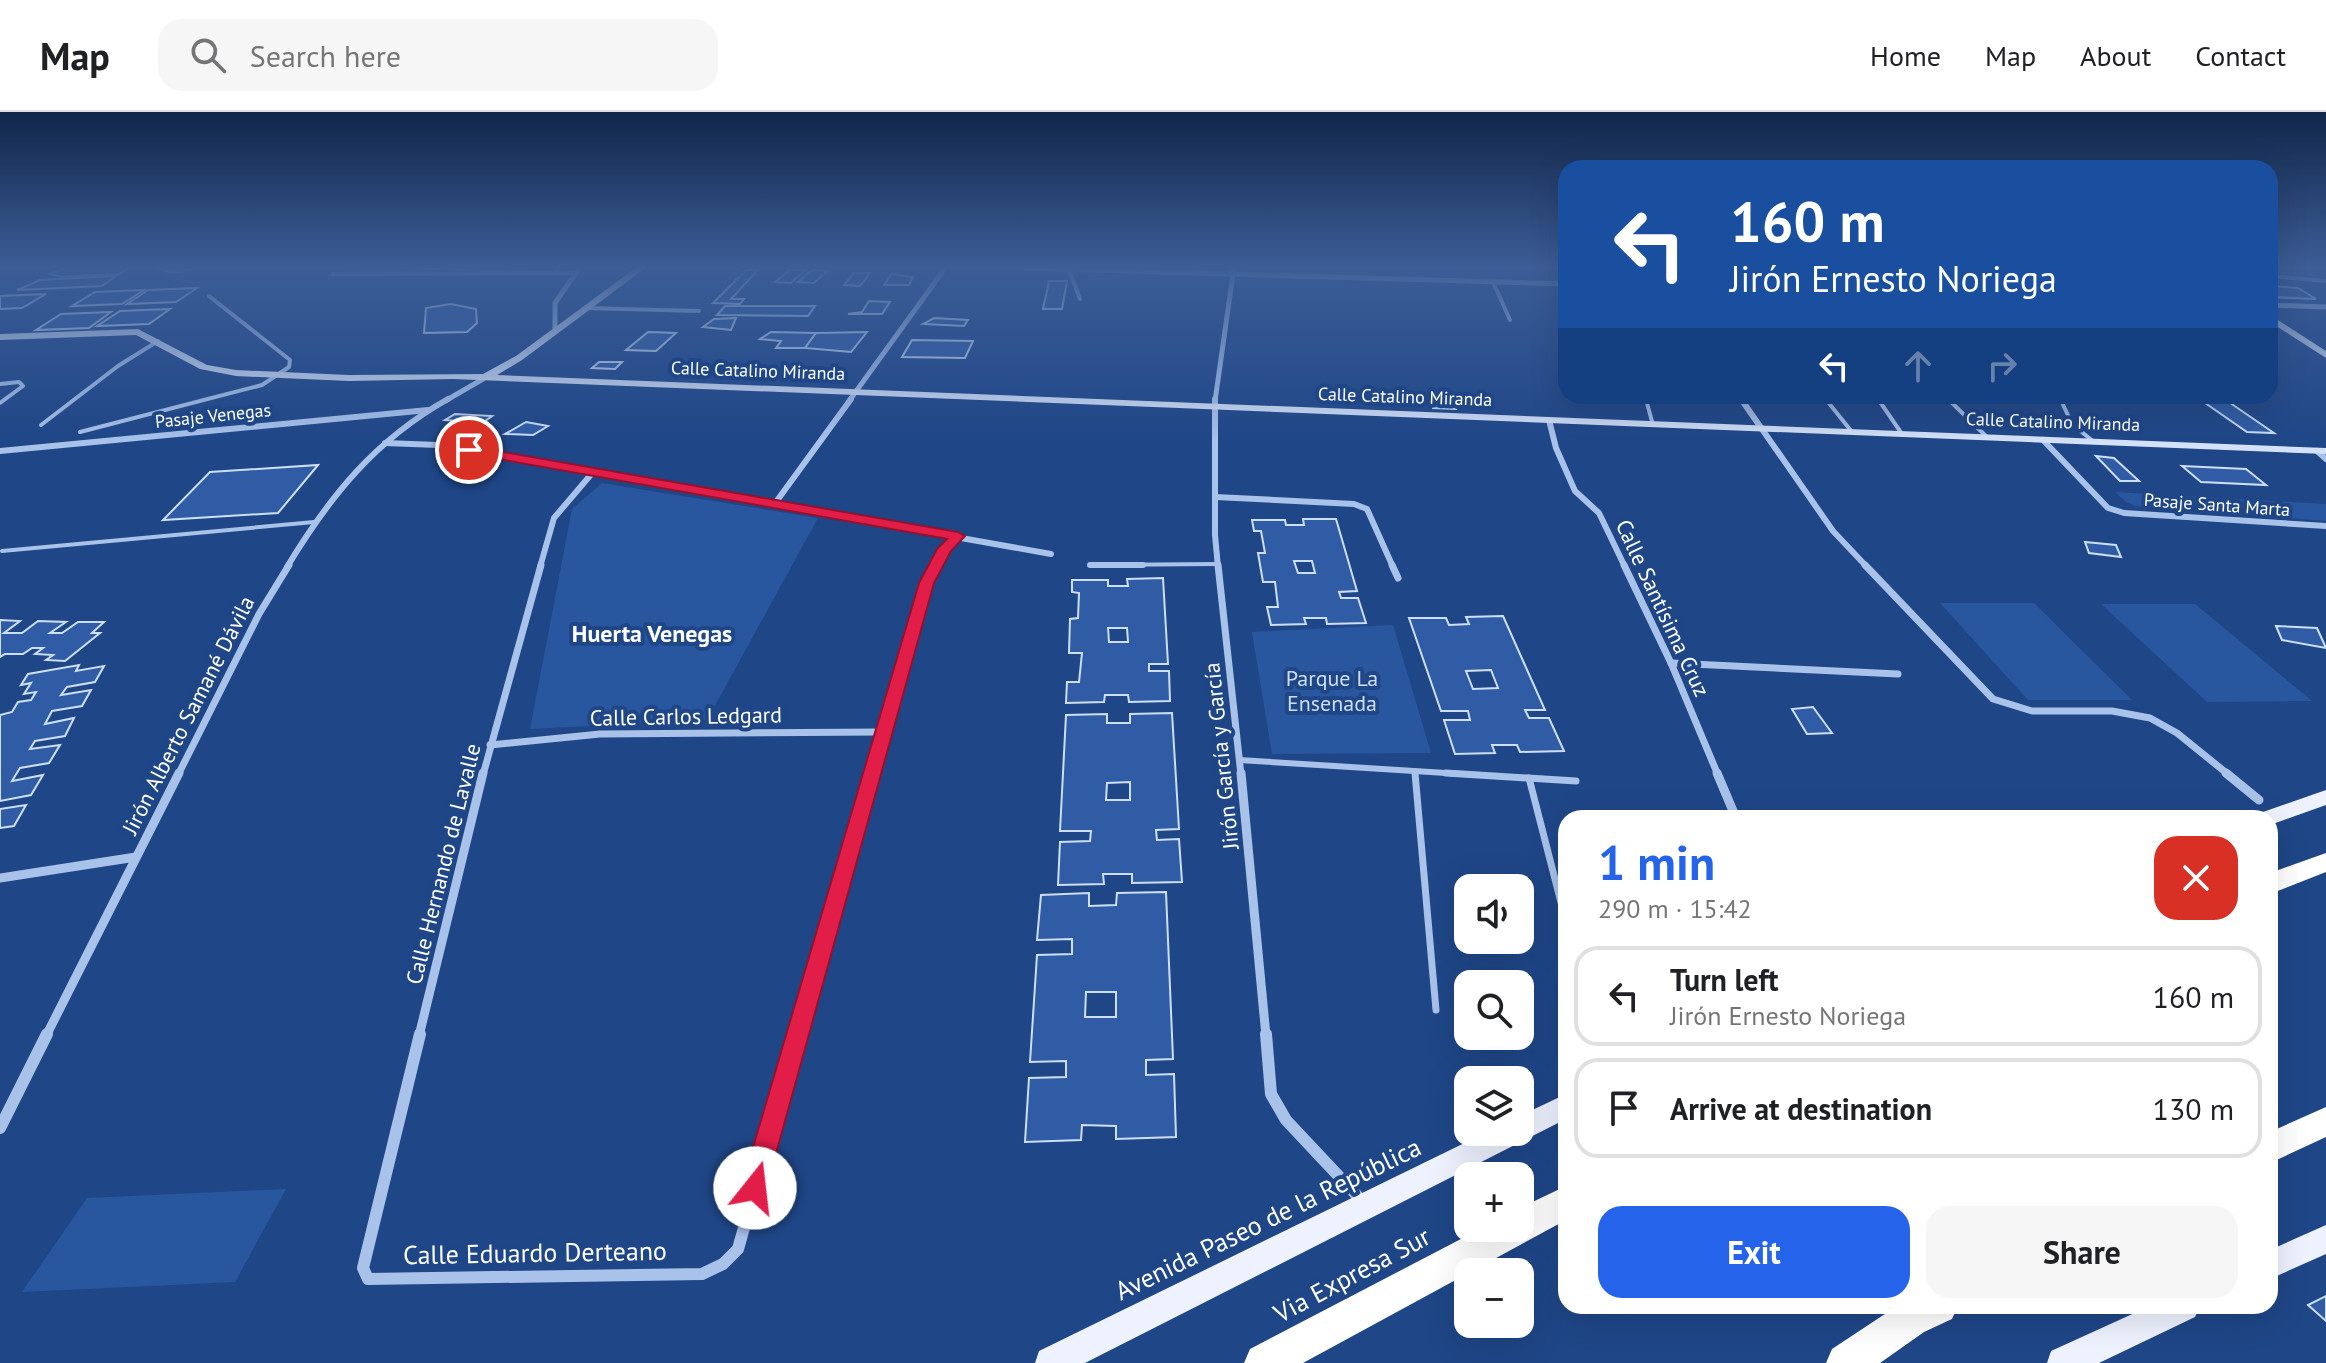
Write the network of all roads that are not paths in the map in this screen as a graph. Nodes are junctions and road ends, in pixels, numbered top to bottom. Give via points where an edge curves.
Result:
1 (246, 325) edge
2 (555, 325) edge
3 (560, 325) edge
4 (905, 325) edge
5 (1225, 325) edge
6 (2281, 325) edge
7 (555, 329) junction
8 (0, 337) edge
9 (158, 341) junction
10 (2326, 355) edge
11 (279, 375) junction
12 (483, 379) junction
13 (0, 384) edge
14 (857, 393) junction
15 (0, 403) edge
16 (1647, 404) edge
17 (1745, 404) edge
18 (1830, 404) edge
19 (1881, 404) edge
20 (1953, 404) edge
21 (2063, 404) edge
22 (1214, 407) junction
23 (428, 410) junction
24 (1549, 420) junction
25 (41, 425) dead end
26 (1653, 425) junction
27 (1762, 429) junction
28 (80, 432) dead end
29 (1852, 432) junction
30 (1902, 434) junction
31 (1988, 438) junction
32 (2043, 440) junction
33 (2094, 442) junction
34 (385, 443) junction
35 (4, 451) edge
36 (2323, 454) edge
37 (0, 458) edge
38 (594, 471) junction
39 (1215, 497) junction
40 (776, 502) junction
41 (314, 522) junction
42 (2326, 526) edge
43 (958, 536) junction
44 (2, 551) dead end
45 (1051, 554) dead end
46 (1218, 564) junction
47 (1090, 565) dead end
48 (1398, 578) dead end
49 (1671, 663) junction
50 (1898, 674) dead end
51 (882, 732) junction
52 (490, 745) junction
53 (1239, 760) junction
54 (1415, 772) junction
55 (1529, 778) junction
56 (1576, 781) dead end
57 (2326, 797) edge
58 (2264, 809) edge
59 (1733, 810) edge
60 (136, 857) junction
61 (2326, 862) edge
62 (0, 878) edge
63 (2278, 881) edge
64 (1558, 891) edge
65 (1436, 1010) dead end
66 (1558, 1110) edge
67 (2326, 1121) edge
68 (1534, 1122) edge
69 (0, 1128) edge
70 (2278, 1144) edge
71 (1486, 1146) edge
72 (1366, 1206) junction
73 (1558, 1206) edge
74 (1534, 1219) edge
75 (2326, 1239) edge
76 (1490, 1242) edge
77 (2278, 1261) edge
78 (368, 1279) joint
79 (1922, 1314) edge
80 (2167, 1314) edge
81 (1051, 1363) edge
82 (1264, 1363) edge
83 (1846, 1363) edge
84 (2063, 1363) edge

1 - 11 lane via 290,360
2 - 7 street
3 - 7 street
4 - 14 street
5 - 22 street, Jirón García y García
6 - 10 street
7 - 12 street
8 - 9 street, Calle Catalino Miranda via 130,332
9 - 11 street, Calle Catalino Miranda via 204,367
9 - 25 lane
11 - 12 street, Calle Catalino Miranda
11 - 28 lane via 262,385
12 - 14 street, Calle Catalino Miranda
12 - 23 street, Jirón Alberto Samané Dávila
13 - 15 lane via 23,386
14 - 22 street, Calle Catalino Miranda
14 - 40 street
16 - 26 lane
17 - 27 street
18 - 29 lane
19 - 30 lane
20 - 31 lane
21 - 33 lane via 2072,424
22 - 24 street, Calle Catalino Miranda
22 - 39 street, Jirón García y García
23 - 34 street, Jirón Alberto Samané Dávila
23 - 35 street, Pasaje Venegas
24 - 26 street, Calle Catalino Miranda
24 - 49 street, Calle Santísima Cruz via 1575,491 1599,513
26 - 27 street, Calle Catalino Miranda
27 - 29 street, Calle Catalino Miranda
27 - 58 street via 1833,531 1993,699 2025,712 2149,718
29 - 30 street, Calle Catalino Miranda
30 - 31 street, Calle Catalino Miranda
31 - 32 street, Calle Catalino Miranda
32 - 33 street, Calle Catalino Miranda
32 - 42 street, Pasaje Santa Marta via 2108,508 2124,513
33 - 36 street, Calle Catalino Miranda
34 - 38 street via 438,445
34 - 41 street, Jirón Alberto Samané Dávila
35 - 37 street
38 - 40 street
38 - 52 street, Calle Hernando de Lavalle via 554,518
39 - 46 street, Jirón García y García
39 - 48 street via 1367,509
40 - 43 street
41 - 44 lane
41 - 60 street, Jirón Alberto Samané Dávila via 259,614
43 - 45 street
43 - 51 street via 926,583
46 - 47 lane
46 - 53 street, Jirón García y García
49 - 50 street
49 - 59 street, Calle Santísima Cruz
51 - 52 street, Calle Carlos Ledgard via 600,734
51 - 78 street, Calle Eduardo Derteano via 738,1249 702,1274
52 - 78 street, Calle Hernando de Lavalle via 363,1268
53 - 54 lane
53 - 72 street, Jirón García y García via 1271,1094 1286,1120
54 - 55 lane
54 - 65 lane
55 - 56 lane
55 - 64 lane
57 - 58 main road
60 - 62 street
60 - 69 street, Jirón Alberto Samané Dávila
61 - 63 highway
66 - 68 main road
67 - 70 highway
71 - 72 main road, Avenida Paseo de la República
72 - 81 main road, Avenida Paseo de la República
73 - 74 highway, Via Expresa Sur
75 - 77 main road
76 - 82 highway, Via Expresa Sur
79 - 83 highway
80 - 84 main road

